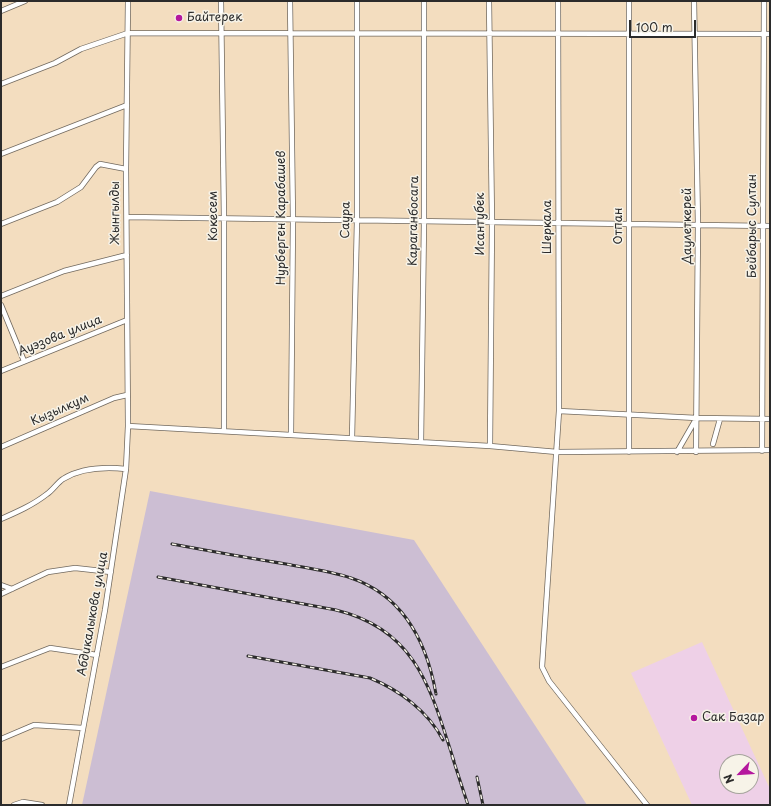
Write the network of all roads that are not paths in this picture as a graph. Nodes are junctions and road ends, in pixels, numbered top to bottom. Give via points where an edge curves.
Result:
1 (25, 1) edge
2 (128, 1) edge
3 (222, 1) edge
4 (290, 1) edge
5 (357, 1) edge
6 (424, 1) edge
7 (489, 1) edge
8 (558, 1) edge
9 (629, 1) edge
10 (694, 1) edge
11 (764, 1) edge
12 (1, 11) edge
13 (128, 33) junction
14 (221, 33) junction
15 (290, 33) junction
16 (357, 33) junction
17 (425, 33) junction
18 (488, 33) junction
19 (557, 33) junction
20 (630, 33) junction
21 (694, 33) junction
22 (764, 34) junction
23 (770, 34) edge
24 (1, 84) edge
25 (127, 105) junction
26 (1, 154) edge
27 (126, 169) junction
28 (127, 217) junction
29 (224, 219) junction
30 (293, 220) junction
31 (356, 221) junction
32 (424, 222) junction
33 (492, 222) junction
34 (558, 223) junction
35 (628, 223) junction
36 (1, 224) edge
37 (698, 225) junction
38 (763, 226) junction
39 (770, 226) edge
40 (127, 256) junction
41 (1, 296) edge
42 (1, 305) edge
43 (127, 320) junction
44 (24, 361) junction
45 (1, 371) edge
46 (127, 395) junction
47 (559, 411) junction
48 (630, 415) junction
49 (697, 418) junction
50 (720, 419) junction
51 (763, 419) junction
52 (770, 419) edge
53 (128, 426) junction
54 (224, 430) junction
55 (291, 434) junction
56 (352, 438) junction
57 (421, 442) junction
58 (713, 444) dead end
59 (490, 446) junction
60 (1, 447) edge
61 (770, 450) edge
62 (762, 451) junction
63 (557, 452) junction
64 (629, 452) junction
65 (677, 452) junction
66 (696, 452) junction
67 (126, 469) junction
68 (1, 519) edge
69 (111, 572) junction
70 (1, 585) edge
71 (12, 589) junction
72 (1, 594) edge
73 (97, 655) junction
74 (1, 667) edge
75 (83, 728) junction
76 (1, 739) edge
77 (14, 805) edge
78 (42, 805) edge
79 (69, 805) edge
80 (648, 805) edge

1 - 12 street
2 - 13 street, Жынгылды
3 - 14 street, Кокесем
4 - 15 street, Нурберген Карабашев
5 - 16 street, Саура
6 - 17 street, Караганбосага
7 - 18 street, Исантубек
8 - 19 street, Шеркала
9 - 20 street, Отпан
10 - 21 street, Даулеткерей
11 - 22 street, Бейбарыс Султан
13 - 14 street
13 - 24 street via 81,49 55,63
13 - 25 street, Жынгылды
14 - 15 street
14 - 29 street, Кокесем
15 - 16 street
15 - 30 street, Нурберген Карабашев
16 - 17 street
16 - 31 street, Саура
17 - 18 street
17 - 32 street, Караганбосага
18 - 19 street
18 - 33 street, Исантубек
19 - 20 street
19 - 34 street, Шеркала
20 - 21 street
20 - 35 street, Отпан
21 - 22 street
21 - 37 street, Даулеткерей
22 - 23 street
22 - 38 street, Бейбарыс Султан
25 - 26 street
25 - 27 street, Жынгылды
27 - 28 street, Жынгылды
27 - 36 street via 100,164 81,187 57,202
28 - 29 street
28 - 40 street, Жынгылды
29 - 30 street
29 - 54 street, Кокесем
30 - 31 street
30 - 55 street, Нурберген Карабашев
31 - 32 street
31 - 56 street, Саура
32 - 33 street
32 - 57 street, Караганбосага
33 - 34 street
33 - 59 street, Исантубек
34 - 35 street
34 - 47 street, Шеркала
35 - 37 street
35 - 48 street, Отпан
37 - 38 street
37 - 49 street, Даулеткерей
38 - 39 street
38 - 51 street, Бейбарыс Султан
40 - 41 street via 64,271
40 - 43 street, Жынгылды
42 - 44 street
43 - 44 street, Ауэзова улица
43 - 46 street, Жынгылды
44 - 45 street, Ауэзова улица
46 - 53 street, Жынгылды
46 - 60 street, Кызылкум via 114,398
47 - 48 street
47 - 63 street, Шеркала
48 - 49 street
48 - 64 street, Отпан
49 - 50 street
49 - 65 street
49 - 66 street, Даулеткерей
50 - 51 street
50 - 58 street
51 - 52 street
51 - 62 street, Бейбарыс Султан
53 - 54 street
53 - 67 street, Абдикалыкова улица
54 - 55 street
55 - 56 street
56 - 57 street
57 - 59 street
59 - 63 street
61 - 62 street
62 - 66 street
63 - 64 street
63 - 80 street, Шеркала via 542,667 549,681
64 - 65 street
65 - 66 street
67 - 68 street via 109,467 62,479 49,493 32,505
67 - 69 street, Абдикалыкова улица
69 - 71 street via 75,568 48,572
69 - 73 street, Абдикалыкова улица
70 - 71 street
71 - 72 street
73 - 74 street via 50,648
73 - 75 street, Абдикалыкова улица
75 - 76 street via 34,725
75 - 79 street, Абдикалыкова улица
77 - 78 street via 23,802

